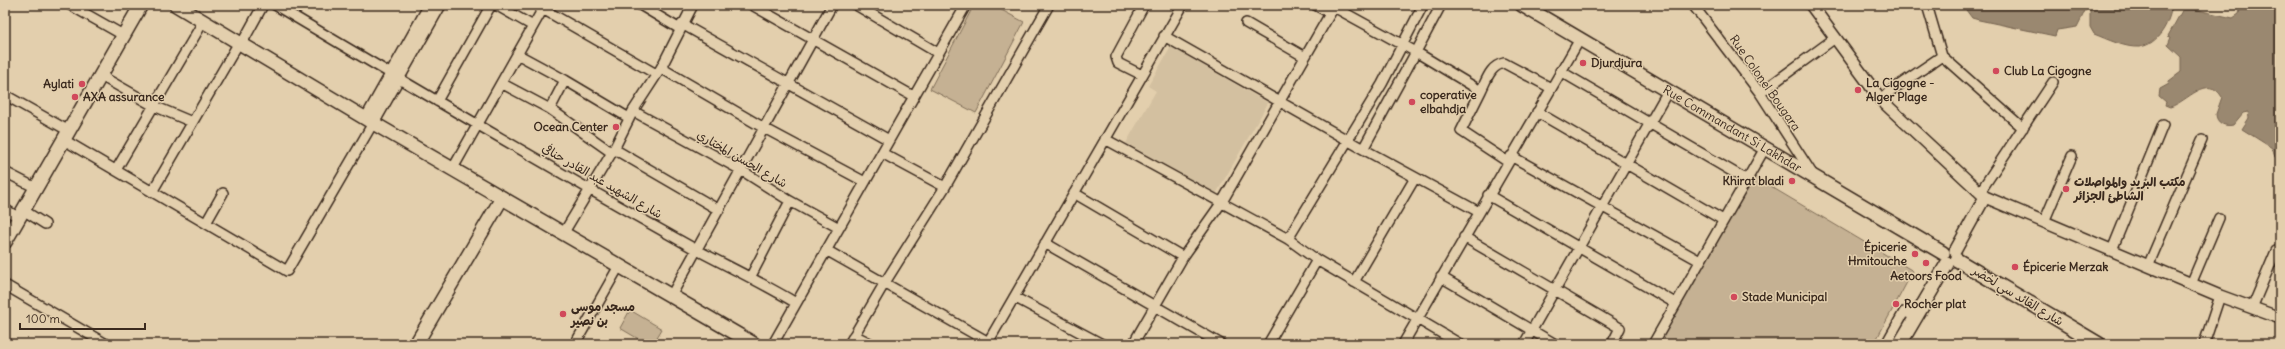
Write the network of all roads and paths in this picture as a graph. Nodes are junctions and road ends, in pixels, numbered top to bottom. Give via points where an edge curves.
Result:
1 (70, 5) edge
2 (141, 5) edge
3 (176, 5) edge
4 (264, 5) edge
5 (275, 5) edge
6 (430, 5) edge
7 (440, 5) edge
8 (491, 5) edge
9 (496, 5) edge
10 (640, 5) edge
11 (693, 5) edge
12 (752, 5) edge
13 (832, 5) edge
14 (856, 5) edge
15 (966, 5) edge
16 (1049, 5) edge
17 (1144, 5) edge
18 (1183, 5) edge
19 (1315, 5) edge
20 (1423, 5) edge
21 (1441, 5) edge
22 (1522, 5) edge
23 (1693, 5) edge
24 (1811, 5) edge
25 (1927, 5) edge
26 (544, 7) edge
27 (1333, 8) edge
28 (203, 22) junction
29 (1246, 24) dead end
30 (533, 26) junction
31 (681, 26) junction
32 (123, 35) junction
33 (1164, 36) junction
34 (1835, 38) junction
35 (813, 39) junction
36 (1580, 39) junction
37 (240, 45) junction
38 (1402, 45) junction
39 (1416, 52) junction
40 (938, 53) junction
41 (517, 54) junction
42 (1942, 56) junction
43 (1305, 57) junction
44 (659, 71) junction
45 (1560, 71) junction
46 (1142, 75) junction
47 (100, 76) junction
48 (394, 77) junction
49 (565, 80) junction
50 (2053, 82) dead end
51 (501, 83) junction
52 (789, 83) junction
53 (1551, 88) junction
54 (1482, 91) junction
55 (1668, 91) junction
56 (1760, 93) junction
57 (5, 95) edge
58 (913, 96) junction
59 (1881, 100) junction
60 (437, 101) junction
61 (1280, 101) junction
62 (154, 106) junction
63 (550, 109) junction
64 (1537, 112) junction
65 (631, 114) junction
66 (369, 121) junction
67 (192, 122) junction
68 (478, 123) junction
69 (1650, 124) junction
70 (2163, 125) dead end
71 (764, 128) junction
72 (2022, 128) junction
73 (66, 136) junction
74 (1105, 139) junction
75 (889, 140) junction
76 (1347, 140) junction
77 (2202, 140) dead end
78 (1765, 148) junction
79 (1363, 149) junction
80 (612, 150) junction
81 (882, 153) junction
82 (2072, 156) dead end
83 (1509, 159) junction
84 (1626, 165) junction
85 (116, 170) junction
86 (452, 170) junction
87 (741, 170) junction
88 (5, 172) edge
89 (1814, 177) junction
90 (1415, 178) junction
91 (1747, 180) junction
92 (865, 182) junction
93 (945, 187) junction
94 (36, 188) junction
95 (589, 188) junction
96 (152, 192) junction
97 (223, 192) dead end
98 (1074, 193) junction
99 (1488, 195) junction
100 (1983, 195) junction
101 (505, 200) junction
102 (790, 201) junction
103 (1222, 202) junction
104 (1602, 207) junction
105 (5, 209) edge
106 (719, 210) junction
107 (1479, 212) junction
108 (21, 214) junction
109 (2219, 218) dead end
110 (1723, 220) junction
111 (2044, 222) junction
112 (206, 223) junction
113 (44, 224) dead end
114 (839, 228) junction
115 (563, 234) junction
116 (1464, 237) junction
117 (1288, 239) junction
118 (5, 242) edge
119 (1045, 243) junction
120 (1578, 249) junction
121 (697, 250) junction
122 (826, 250) junction
123 (2112, 250) junction
124 (2276, 250) dead end
125 (1183, 257) junction
126 (1950, 257) junction
127 (1317, 260) junction
128 (1700, 261) junction
129 (620, 266) junction
130 (2148, 266) junction
131 (751, 276) junction
132 (1441, 277) junction
133 (1354, 282) junction
134 (884, 284) junction
135 (2191, 284) junction
136 (5, 285) edge
137 (1556, 289) junction
138 (671, 296) junction
139 (2220, 296) junction
140 (1014, 297) junction
141 (796, 303) junction
142 (1675, 303) junction
143 (1155, 307) junction
144 (2252, 308) junction
145 (1916, 316) junction
146 (2280, 318) edge
147 (1417, 320) junction
148 (1531, 331) junction
149 (854, 335) junction
150 (91, 340) edge
151 (1448, 341) edge
152 (989, 343) edge
153 (1902, 343) edge
154 (106, 344) edge
155 (416, 344) edge
156 (426, 344) edge
157 (575, 344) edge
158 (754, 344) edge
159 (773, 344) edge
160 (849, 344) edge
161 (872, 344) edge
162 (1102, 344) edge
163 (1133, 344) edge
164 (1220, 344) edge
165 (1268, 344) edge
166 (1403, 344) edge
167 (1460, 344) edge
168 (1524, 344) edge
169 (1555, 344) edge
170 (1612, 344) edge
171 (1653, 344) edge
172 (1886, 344) edge
173 (2099, 344) edge
174 (2204, 344) edge

1 - 32 street
2 - 32 main road
3 - 28 main road
4 - 37 street
5 - 48 street, شارع الشهيد عبد القادر حنافي
6 - 48 street
7 - 48 street
8 - 60 street
9 - 30 street
10 - 31 street
11 - 31 street
12 - 35 street
13 - 35 street
14 - 40 street
15 - 40 street
16 - 93 street
17 - 46 street via 1116,57 1118,63
18 - 33 street
19 - 27 street
20 - 38 street
21 - 39 street
22 - 36 main road, Rue Commandant Si Lakhdar
23 - 56 street, Rue Colonel Bougara
24 - 34 street
25 - 42 street
26 - 30 street
26 - 44 street
27 - 38 street
27 - 43 street
28 - 37 main road
28 - 62 street
29 - 43 street
30 - 41 street
31 - 44 street
31 - 52 street
32 - 47 main road
33 - 46 street
33 - 61 street
34 - 56 street
34 - 59 street
35 - 52 street
35 - 58 street
36 - 45 street
36 - 55 main road, Rue Commandant Si Lakhdar
37 - 66 main road
37 - 67 street
38 - 39 street
38 - 76 street via 1382,84
39 - 54 street
39 - 79 street
40 - 58 street
41 - 49 street, شارع الحسن المختاري
41 - 51 street
42 - 59 street
42 - 72 street
43 - 61 street
44 - 65 street
44 - 71 street
45 - 53 street
45 - 69 street
46 - 74 street
47 - 62 street
47 - 73 main road
48 - 60 street, شارع الشهيد عبد القادر حنافي
48 - 66 street
49 - 63 street
49 - 65 street, شارع الحسن المختاري
50 - 72 street
51 - 63 street
51 - 68 street
52 - 71 street
52 - 75 street
53 - 54 street via 1504,63 1497,64 1489,73
53 - 64 street
54 - 83 street via 1461,131
55 - 69 street
55 - 78 main road, Rue Commandant Si Lakhdar
56 - 89 street, Rue Colonel Bougara
57 - 73 street
58 - 75 street
59 - 100 street
60 - 68 street, شارع الشهيد عبد القادر حنافي
61 - 76 street
61 - 103 street
62 - 67 street
62 - 85 street
63 - 80 street
64 - 83 street
64 - 84 street
65 - 80 street
65 - 87 street, شارع الحسن المختاري
66 - 86 main road
66 - 112 street via 287,271
67 - 96 street
68 - 86 street
68 - 95 street, شارع الشهيد عبد القادر حنافي
69 - 84 street
69 - 91 street
70 - 123 street
71 - 87 street
71 - 92 street
72 - 100 street
73 - 85 street
73 - 94 main road
74 - 98 street
74 - 103 street
75 - 81 street
76 - 79 street
76 - 117 street
77 - 130 street
78 - 89 main road, Rue Commandant Si Lakhdar
78 - 91 street
79 - 90 street
80 - 95 street
80 - 106 street
81 - 92 street
81 - 93 street
82 - 111 street
83 - 99 street
83 - 104 street
84 - 104 street
84 - 110 street
85 - 96 street
86 - 101 main road
87 - 102 street, شارع الحسن المختاري
87 - 106 street
88 - 94 street
89 - 126 main road, Rue Commandant Si Lakhdar
90 - 107 street
90 - 133 street
91 - 110 street
92 - 114 street
93 - 134 street
94 - 108 main road
95 - 115 street
95 - 121 street, شارع الشهيد عبد القادر حنافي
96 - 112 street
97 - 112 street
98 - 119 street
98 - 125 street
99 - 107 street
99 - 120 street
100 - 111 street
100 - 126 street
101 - 115 main road
101 - 155 main road
101 - 156 main road
102 - 114 street, شارع الحسن المختاري
102 - 131 street
103 - 117 street
103 - 125 street
104 - 120 street
104 - 128 street
105 - 108 street
106 - 121 street
107 - 116 street
108 - 113 street
108 - 118 main road
109 - 135 street
110 - 128 street
111 - 123 street
114 - 122 street
115 - 129 main road
116 - 132 street
116 - 137 street
117 - 127 street
119 - 140 street
119 - 143 street
120 - 137 street
120 - 142 street
121 - 131 street, شارع الشهيد عبد القادر حنافي
121 - 138 street
122 - 134 street
122 - 141 street
123 - 130 street
124 - 144 street
125 - 143 street
126 - 145 main road
126 - 173 main road, شارع القائد سي لخضر
127 - 133 street
127 - 165 street
128 - 142 street
129 - 138 main road
129 - 157 street
130 - 135 street
131 - 141 street, شارع الشهيد عبد القادر حنافي
132 - 147 street
132 - 148 street
133 - 147 street
134 - 149 street
134 - 152 street
135 - 139 street
136 - 150 street
137 - 148 street
137 - 170 street via 1620,328
138 - 158 main road
139 - 144 street
139 - 174 street
140 - 152 street
140 - 162 street
141 - 159 street
142 - 171 street
143 - 163 street
143 - 164 street
144 - 146 street
145 - 153 main road
145 - 172 street via 1904,312
147 - 151 street
147 - 166 street
148 - 168 street
148 - 169 street
149 - 160 street
149 - 161 street
150 - 154 street
151 - 167 street

